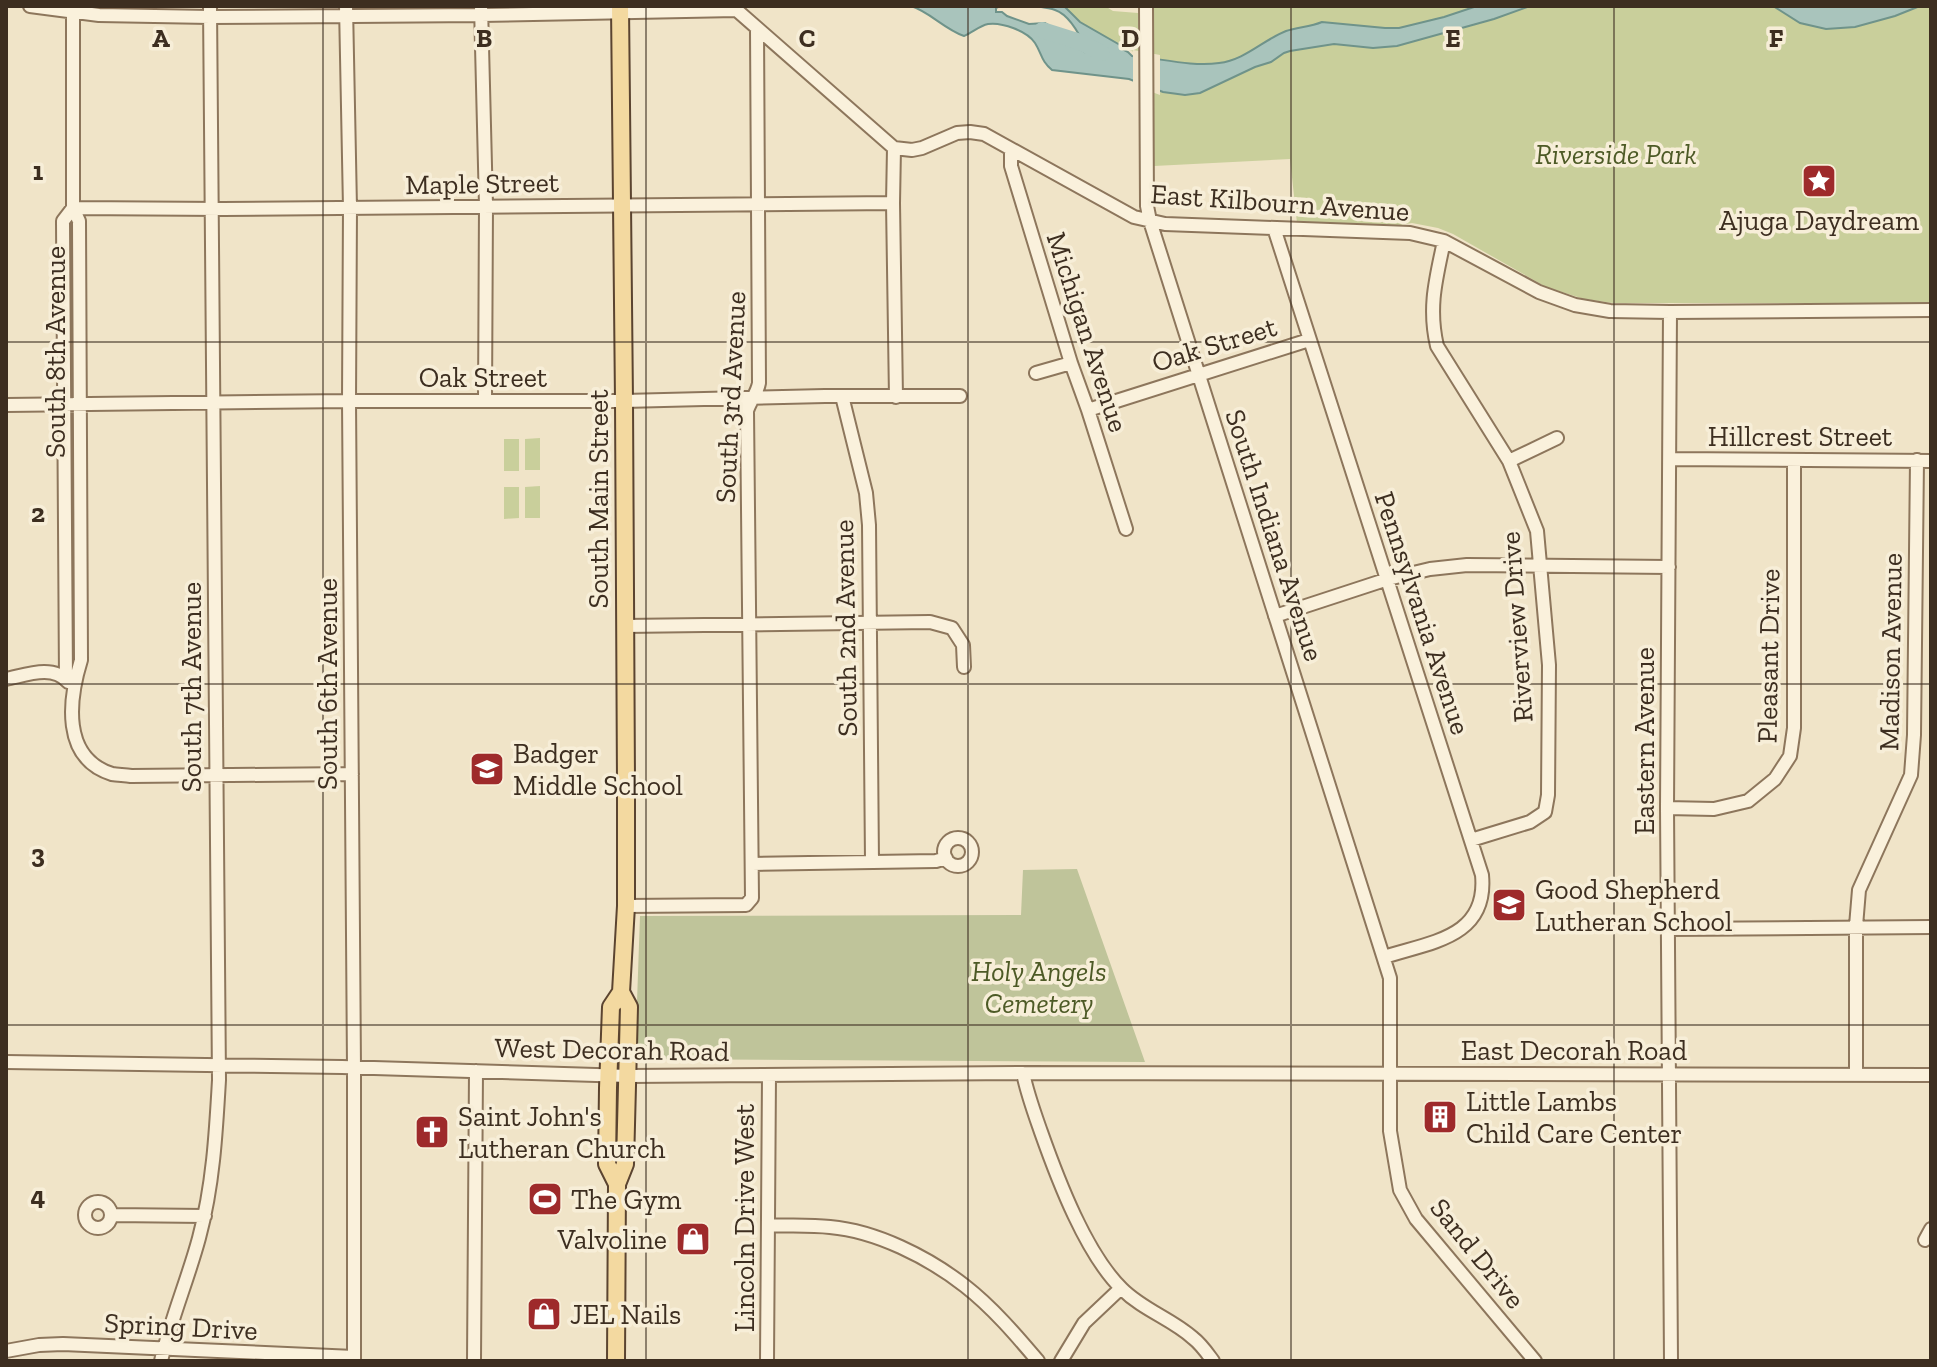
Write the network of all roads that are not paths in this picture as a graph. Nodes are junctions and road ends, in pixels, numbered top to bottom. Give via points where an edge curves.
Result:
1 (30, 6) edge
2 (1146, 6) edge
3 (734, 8) edge
4 (73, 9) edge
5 (620, 9) edge
6 (481, 10) edge
7 (210, 11) edge
8 (346, 11) edge
9 (757, 29) junction
10 (894, 148) junction
11 (1011, 149) junction
12 (759, 203) junction
13 (893, 203) junction
14 (621, 205) junction
15 (486, 206) junction
16 (73, 208) junction
17 (350, 208) junction
18 (211, 209) junction
19 (1150, 221) junction
20 (1274, 228) junction
21 (1444, 241) junction
22 (1931, 310) edge
23 (1670, 312) junction
24 (1309, 340) junction
25 (1071, 363) junction
26 (1036, 373) dead end
27 (1198, 374) junction
28 (842, 396) junction
29 (960, 396) dead end
30 (896, 397) junction
31 (754, 398) junction
32 (349, 401) junction
33 (485, 401) junction
34 (624, 401) junction
35 (213, 403) junction
36 (64, 404) junction
37 (79, 404) junction
38 (6, 405) edge
39 (1088, 410) junction
40 (1557, 438) dead end
41 (1670, 459) junction
42 (1509, 461) junction
43 (1794, 461) junction
44 (1924, 461) edge
45 (1126, 529) dead end
46 (1538, 566) junction
47 (1669, 567) junction
48 (1388, 579) junction
49 (1275, 616) junction
50 (869, 622) junction
51 (749, 624) junction
52 (624, 626) junction
53 (964, 667) dead end
54 (6, 679) edge
55 (70, 684) junction
56 (352, 774) junction
57 (216, 776) junction
58 (1667, 808) junction
59 (1471, 840) junction
60 (946, 858) dead end
61 (872, 862) junction
62 (752, 864) junction
63 (626, 906) junction
64 (1856, 926) junction
65 (1931, 927) edge
66 (1668, 929) junction
67 (1384, 957) junction
68 (621, 992) junction
69 (6, 1062) edge
70 (218, 1065) junction
71 (354, 1068) junction
72 (476, 1071) junction
73 (1023, 1073) junction
74 (1390, 1074) junction
75 (1856, 1074) junction
76 (608, 1075) junction
77 (1217, 1075) joint
78 (1669, 1075) junction
79 (1931, 1075) edge
80 (628, 1076) junction
81 (769, 1076) junction
82 (617, 1184) junction
83 (112, 1215) dead end
84 (205, 1216) junction
85 (768, 1225) junction
86 (1121, 1288) junction
87 (6, 1351) edge
88 (163, 1355) edge
89 (354, 1359) edge
90 (474, 1361) edge
91 (616, 1361) edge
92 (767, 1361) edge
93 (1038, 1361) edge
94 (1061, 1361) edge
95 (1213, 1361) edge
96 (1535, 1361) edge
97 (1671, 1361) edge

1 - 4 street
2 - 19 street, South Indiana Avenue
3 - 5 street
3 - 9 street
4 - 7 street via 99,15
4 - 16 street, South 8th Avenue
5 - 6 street
5 - 14 main road, South Main Street
6 - 8 street
6 - 15 street
7 - 8 street
7 - 18 street, South 7th Avenue
8 - 17 street, South 6th Avenue
9 - 10 street
9 - 12 street, South 3rd Avenue
10 - 11 street, East Kilbourn Avenue via 922,148 970,132
10 - 13 street
11 - 19 street, East Kilbourn Avenue
11 - 25 street, Michigan Avenue via 1011,166
12 - 13 street, Maple Street
12 - 14 street, Maple Street
12 - 31 street, South 3rd Avenue via 759,383
13 - 30 street
14 - 15 street, Maple Street
14 - 34 main road, South Main Street
15 - 17 street, Maple Street
15 - 33 street
16 - 18 street, Maple Street
16 - 36 street, South 8th Avenue via 63,221
16 - 37 street, South 8th Avenue via 79,221
17 - 18 street, Maple Street
17 - 32 street, South 6th Avenue
18 - 35 street, South 7th Avenue
19 - 20 street, East Kilbourn Avenue
19 - 27 street, South Indiana Avenue
20 - 21 street, East Kilbourn Avenue via 1410,233
20 - 24 street, Pennsylvania Avenue
21 - 23 street, East Kilbourn Avenue via 1539,292 1575,305
21 - 42 street, Riverview Drive via 1433,298 1437,346
22 - 23 street, East Kilbourn Avenue
23 - 41 street, Eastern Avenue
24 - 27 street, Oak Street
24 - 48 street, Pennsylvania Avenue
25 - 26 street
25 - 39 street, Michigan Avenue
27 - 39 street, Oak Street
27 - 49 street, South Indiana Avenue
28 - 30 street, Oak Street
28 - 31 street, Oak Street
28 - 50 street, South 2nd Avenue via 866,493
29 - 30 street, Oak Street
31 - 34 street, Oak Street
31 - 51 street, South 3rd Avenue via 747,411
32 - 33 street, Oak Street
32 - 35 street, Oak Street
32 - 56 street, South 6th Avenue
33 - 34 street, Oak Street
34 - 52 main road, South Main Street
35 - 37 street, Oak Street
35 - 57 street, South 7th Avenue
36 - 37 street, Oak Street
36 - 38 street, Oak Street
36 - 55 street, South 8th Avenue
37 - 55 street, South 8th Avenue via 81,660
39 - 45 street, Michigan Avenue
40 - 42 street
41 - 43 street, Hillcrest Street
41 - 47 street, Eastern Avenue
42 - 46 street, Riverview Drive via 1537,531
43 - 44 street, Hillcrest Street
43 - 58 street, Pleasant Drive via 1790,756 1775,779 1748,801 1714,809
44 - 64 street, Madison Avenue via 1911,775 1859,890
46 - 47 street
46 - 48 street via 1467,565
46 - 59 street, Riverview Drive via 1549,665 1548,815
47 - 58 street, Eastern Avenue
48 - 49 street
48 - 59 street, Pennsylvania Avenue
49 - 67 street, South Indiana Avenue
50 - 51 street
50 - 53 street via 930,622 952,628 963,645
50 - 61 street, South 2nd Avenue
51 - 52 street
51 - 62 street, South 3rd Avenue
52 - 63 main road, South Main Street
54 - 55 street via 55,672
55 - 57 street via 76,740 94,764 131,776
56 - 57 street
56 - 71 street, South 6th Avenue
57 - 70 street, South 7th Avenue
58 - 66 street, Eastern Avenue
59 - 67 street, Pennsylvania Avenue via 1483,889 1472,919 1444,939
60 - 61 street
61 - 62 street
62 - 63 street, South 3rd Avenue via 752,898 746,905
63 - 68 main road, South Main Street
64 - 65 street
64 - 66 street
64 - 75 street, Madison Avenue
66 - 78 street, Eastern Avenue
67 - 74 street, South Indiana Avenue via 1391,996
68 - 76 main road, South Main Street via 611,1007
68 - 80 main road, South Main Street via 629,1007
69 - 70 street, West Decorah Road
70 - 71 street, West Decorah Road
70 - 84 street, South 7th Avenue
71 - 72 street, West Decorah Road
71 - 89 street, South 6th Avenue
72 - 76 street, West Decorah Road
72 - 90 street
73 - 77 street, West Decorah Road
73 - 81 street, West Decorah Road
73 - 86 street via 1057,1176 1095,1253
74 - 77 street, East Decorah Road
74 - 78 street, East Decorah Road
74 - 96 street, Sand Drive via 1390,1131 1400,1190 1416,1219
75 - 78 street, East Decorah Road
75 - 79 street, East Decorah Road
76 - 80 street, West Decorah Road
76 - 82 main road, South Main Street via 607,1164
78 - 97 street, Eastern Avenue
80 - 81 street, West Decorah Road
80 - 82 main road, South Main Street via 625,1164
81 - 85 street, Lincoln Drive West
82 - 91 main road, South Main Street
83 - 84 street
84 - 88 street, South 7th Avenue
85 - 92 street, Lincoln Drive West
85 - 93 street via 832,1227 885,1240 923,1259 965,1285
86 - 94 street via 1084,1323
86 - 95 street via 1192,1337
87 - 88 street, Spring Drive via 63,1344
88 - 89 street, Spring Drive

